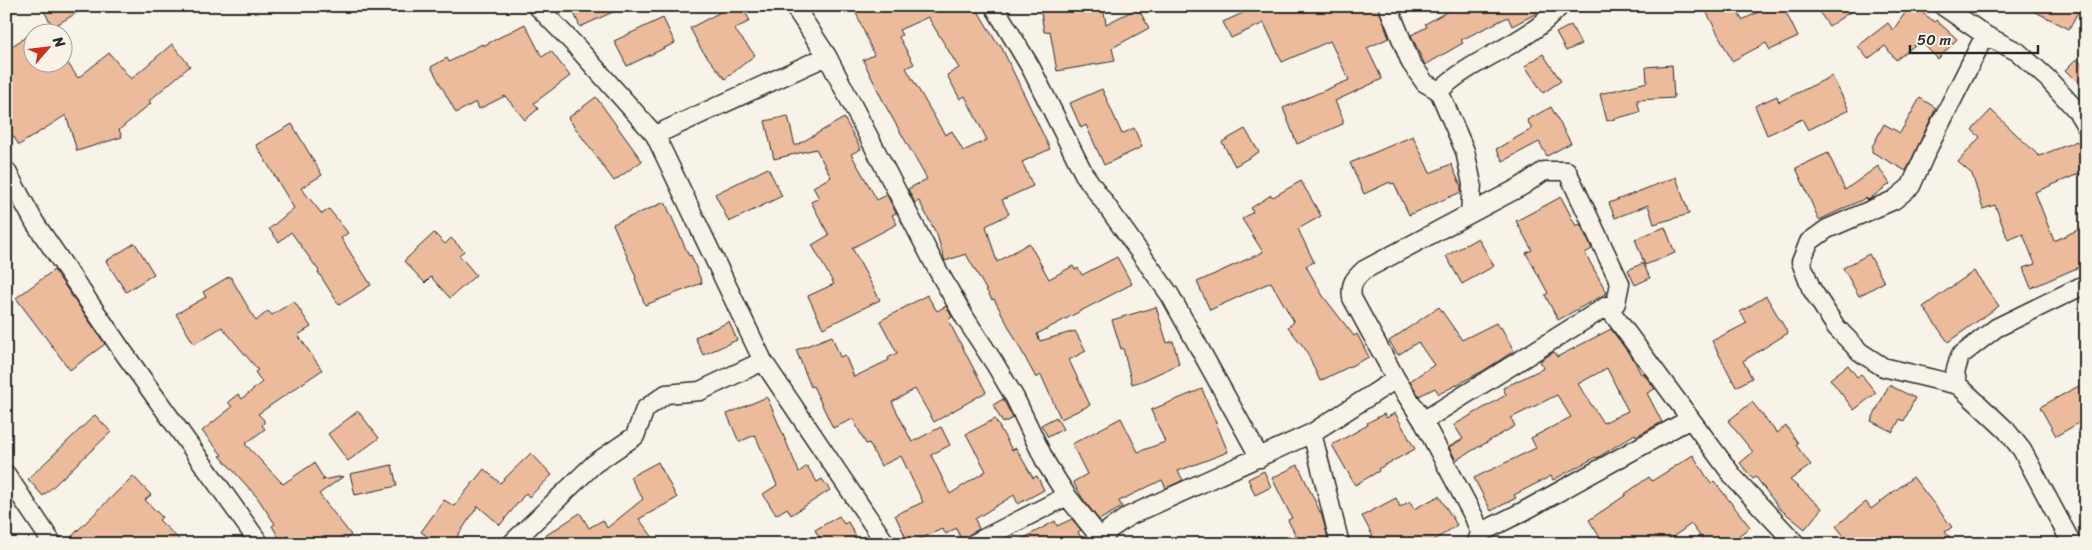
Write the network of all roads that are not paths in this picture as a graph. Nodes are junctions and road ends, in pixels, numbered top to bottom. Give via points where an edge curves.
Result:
1 (537, 6) edge
2 (794, 6) edge
3 (994, 6) edge
4 (1388, 6) edge
5 (1560, 6) edge
6 (1942, 6) edge
7 (1986, 35) junction
8 (827, 56) junction
9 (1439, 91) junction
10 (2086, 126) edge
11 (655, 134) junction
12 (6, 170) edge
13 (1470, 213) junction
14 (2086, 284) edge
15 (1607, 306) junction
16 (763, 361) junction
17 (1396, 380) junction
18 (1958, 385) junction
19 (1690, 419) junction
20 (1423, 421) junction
21 (1312, 432) junction
22 (1260, 458) junction
23 (6, 474) edge
24 (1067, 496) junction
25 (1478, 538) edge
26 (1103, 542) edge
27 (53, 544) edge
28 (260, 544) edge
29 (511, 544) edge
30 (886, 544) edge
31 (973, 544) edge
32 (1340, 544) edge
33 (1796, 544) edge
34 (2072, 544) edge

1 - 11 street
2 - 8 street
3 - 22 street via 1031,68 1084,174 1170,295
4 - 9 street via 1411,63 1426,83
5 - 9 street via 1549,20 1530,34 1450,80
6 - 7 street
7 - 10 street via 2018,52 2048,79
7 - 18 street via 1911,186 1894,200 1827,229 1809,242 1801,262 1811,288 1836,327 1860,352 1883,367
8 - 11 street
8 - 24 street via 937,269 964,318 1000,372
9 - 13 street via 1464,151 1472,184
11 - 16 street
12 - 28 street via 35,223
13 - 15 street via 1544,171 1567,172 1620,283 1616,303
13 - 17 street via 1364,270 1353,280 1352,298
14 - 18 street via 1996,328 1960,356 1955,373
15 - 19 street
15 - 20 street
16 - 29 street via 700,391 666,394 645,409 635,436 594,464
16 - 30 street
17 - 20 street
17 - 21 street
18 - 34 street via 2006,430 2022,450
19 - 25 street
19 - 33 street via 1735,479
20 - 25 street via 1474,517
21 - 22 street
21 - 32 street
22 - 26 street via 1129,516 1110,529
23 - 27 street
24 - 26 street
24 - 31 street

